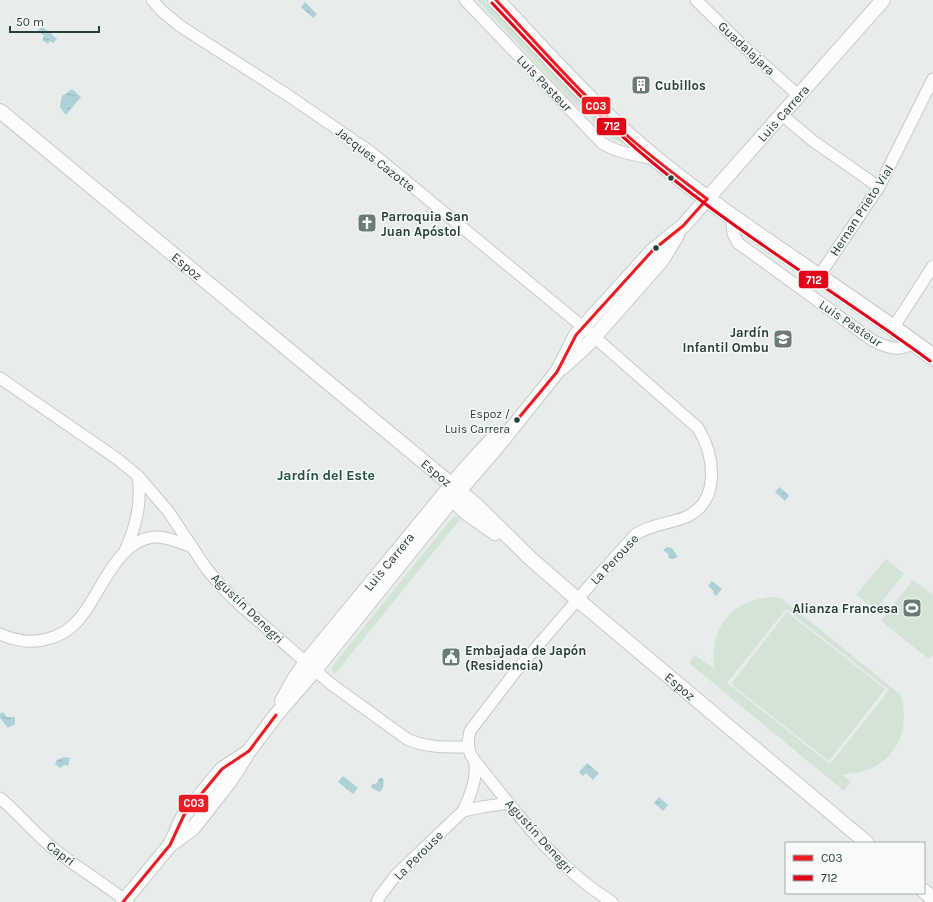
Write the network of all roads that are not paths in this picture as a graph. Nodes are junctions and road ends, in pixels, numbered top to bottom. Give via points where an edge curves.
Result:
1 (152, 0) edge
2 (465, 0) edge
3 (496, 0) edge
4 (696, 0) edge
5 (875, 3) edge
6 (933, 78) edge
7 (799, 96) junction
8 (0, 111) edge
9 (782, 114) junction
10 (656, 160) junction
11 (879, 187) junction
12 (707, 199) junction
13 (731, 215) junction
14 (933, 266) edge
15 (819, 276) junction
16 (893, 328) junction
17 (589, 332) junction
18 (914, 343) junction
19 (933, 357) edge
20 (0, 378) edge
21 (138, 476) junction
22 (451, 494) junction
23 (192, 547) junction
24 (124, 553) junction
25 (578, 600) junction
26 (0, 634) edge
27 (311, 666) junction
28 (468, 748) junction
29 (475, 761) junction
30 (0, 798) edge
31 (509, 803) junction
32 (463, 811) junction
33 (865, 842) edge
34 (925, 892) edge
35 (933, 899) edge
36 (125, 901) edge
37 (377, 902) edge
38 (612, 902) edge

1 - 17 street, Jacques Cazotte via 186,29 372,153
2 - 10 street, Luis Pasteur via 602,143 624,153
3 - 10 main road via 593,103
4 - 7 street, Guadalajara via 740,44
5 - 7 street, Luis Carrera
6 - 11 street, Hernan Prieto Vial
7 - 9 street, Luis Carrera
8 - 22 street, Espoz
9 - 11 street via 813,141
9 - 12 street, Luis Carrera
10 - 12 main road
11 - 15 street, Hernan Prieto Vial
12 - 13 main road
12 - 17 street, Luis Carrera via 683,226 653,250
13 - 15 main road
13 - 18 street, Luis Pasteur via 733,233 738,243 872,340 895,349
14 - 16 street
15 - 16 main road
16 - 18 main road
17 - 22 street, Luis Carrera via 576,335 557,372 517,420 488,443
17 - 25 street, La Perouse via 698,428 708,447 712,472 707,496 696,510 686,517 655,525 636,534
18 - 19 main road
20 - 21 street, Agustín Denegri
21 - 23 street, Agustín Denegri via 168,511
21 - 24 street via 138,515
22 - 25 street, Espoz via 480,509
22 - 27 street, Luis Carrera
23 - 24 street via 155,537 137,543
23 - 27 street, Agustín Denegri via 206,568 226,590
24 - 26 street via 103,581 85,612 65,631 34,642
25 - 28 street, La Perouse via 475,723 469,735
25 - 33 street, Espoz
27 - 28 street, Agustín Denegri via 331,684 416,744
27 - 36 street, Luis Carrera via 249,751 222,769 184,815 170,845
28 - 29 street
29 - 31 street, Agustín Denegri
29 - 32 street, La Perouse via 474,783
30 - 36 street, Capri via 55,850
31 - 32 street
31 - 38 street, Agustín Denegri via 555,857
32 - 37 street, La Perouse via 396,875
34 - 35 street

